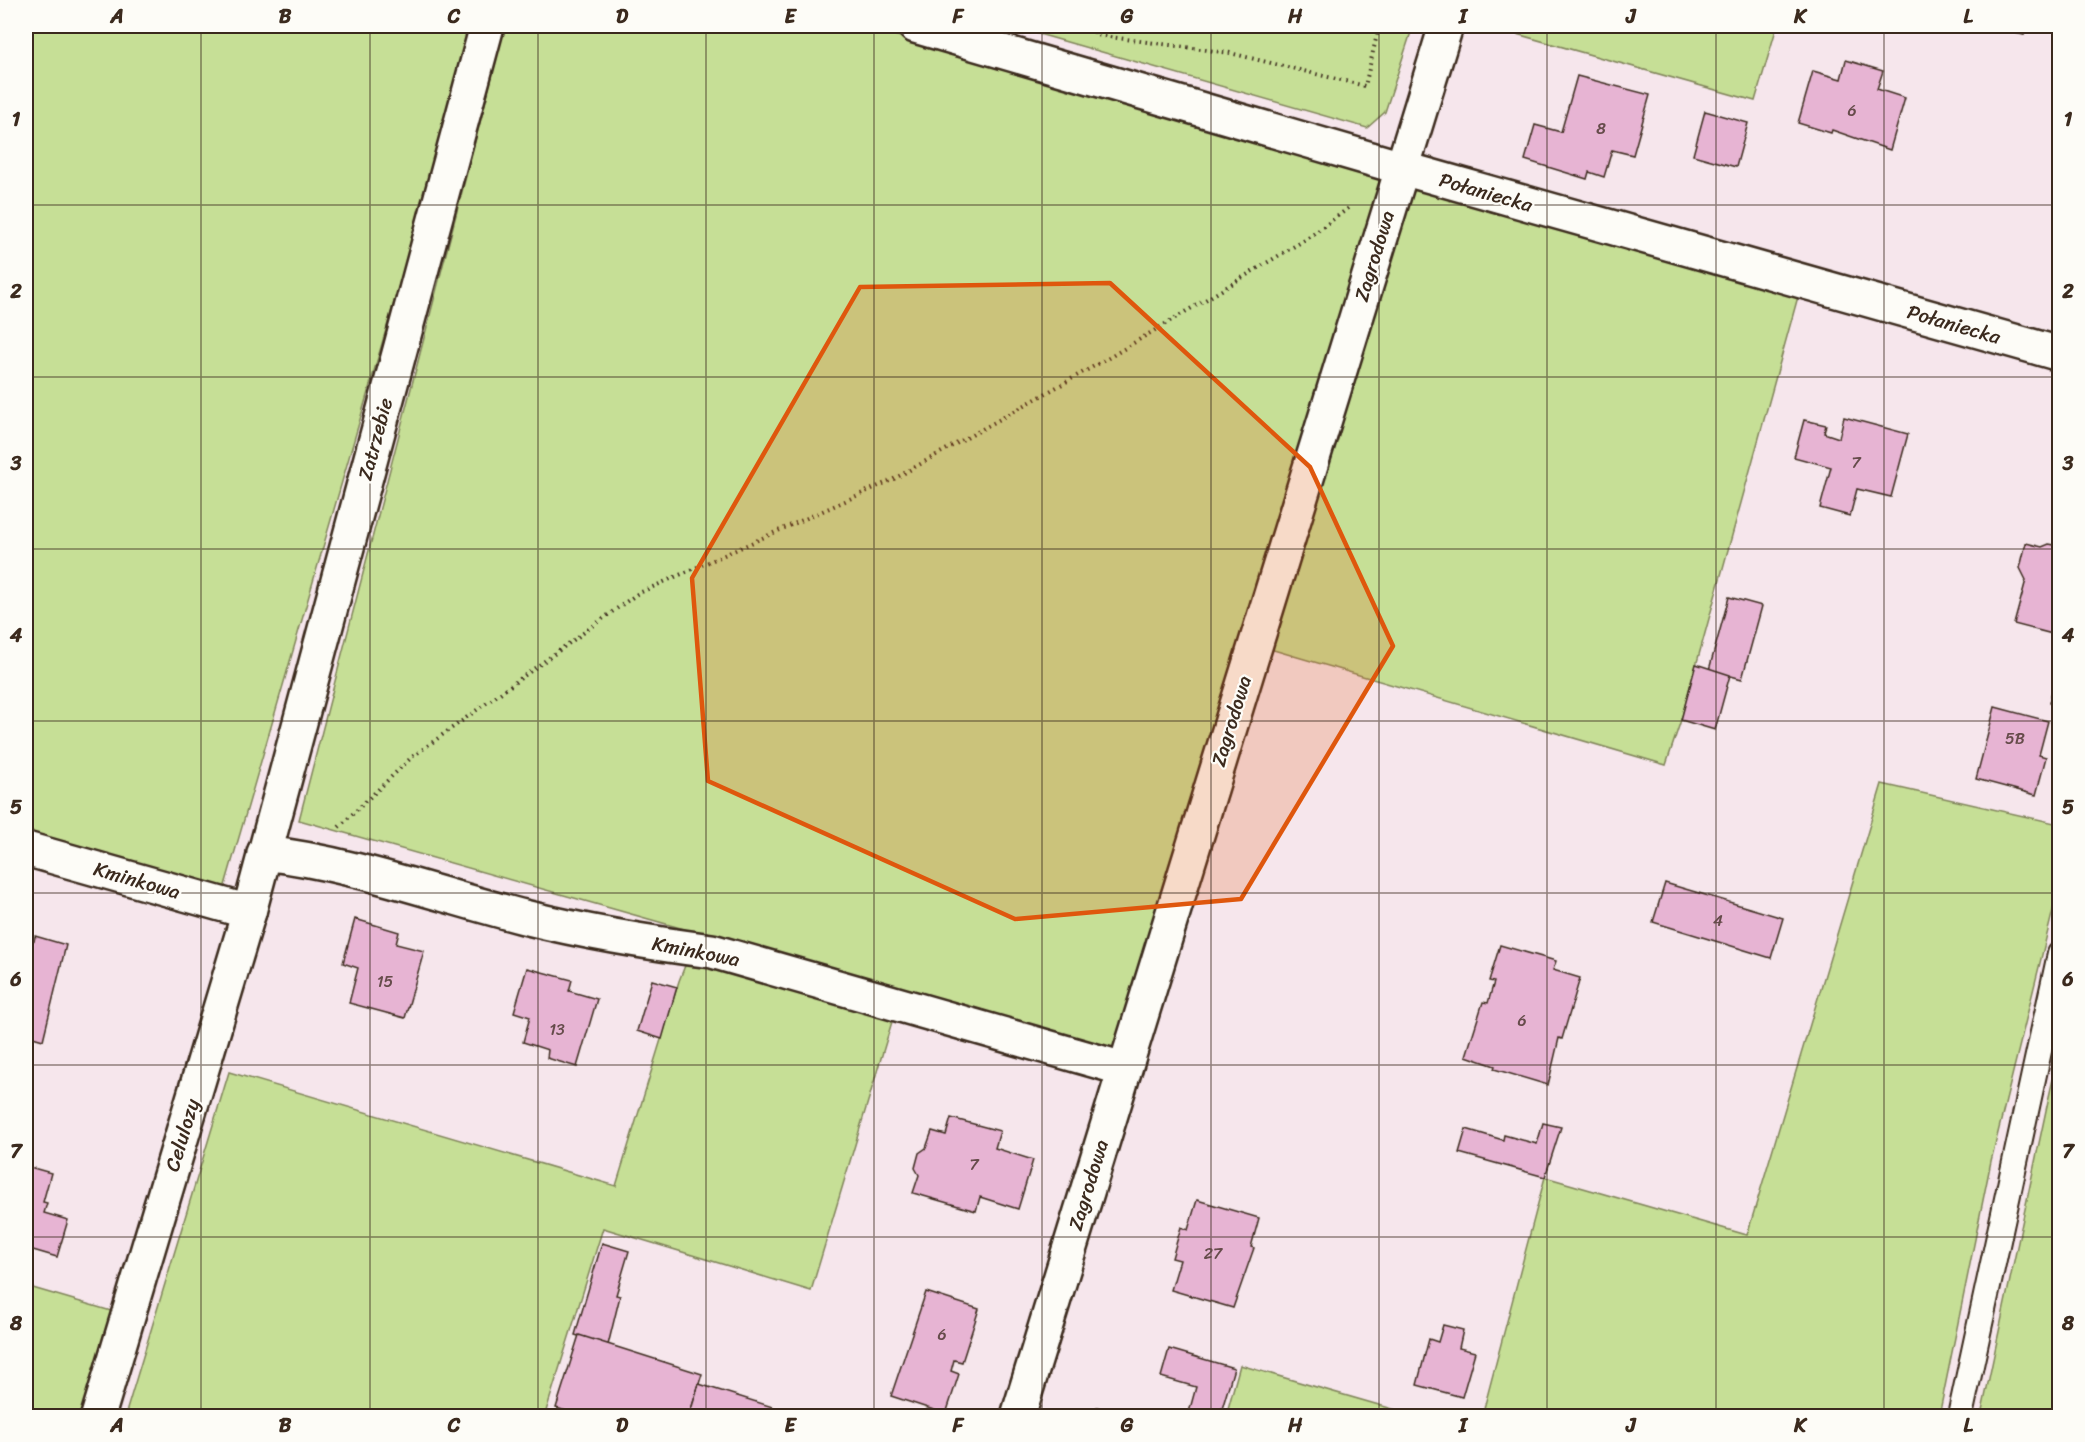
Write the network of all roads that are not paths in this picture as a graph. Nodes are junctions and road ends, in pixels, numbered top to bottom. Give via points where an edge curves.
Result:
1 (487, 26) edge
2 (915, 26) edge
3 (1446, 26) edge
4 (1402, 168) junction
5 (2060, 354) edge
6 (26, 849) edge
7 (264, 853) junction
8 (249, 912) junction
9 (2060, 954) edge
10 (1124, 1069) junction
11 (98, 1416) edge
12 (1018, 1416) edge
13 (1960, 1416) edge

1 - 7 street, Zatrzebie
2 - 4 street, Połaniecka
3 - 4 street, Zagrodowa
4 - 5 street, Połaniecka
4 - 10 street, Zagrodowa
6 - 8 street, Kminkowa
7 - 8 street, Celulozy
7 - 10 street, Kminkowa via 307,858 526,918 661,945 712,951
8 - 11 street, Celulozy
9 - 13 lane
10 - 12 street, Zagrodowa

